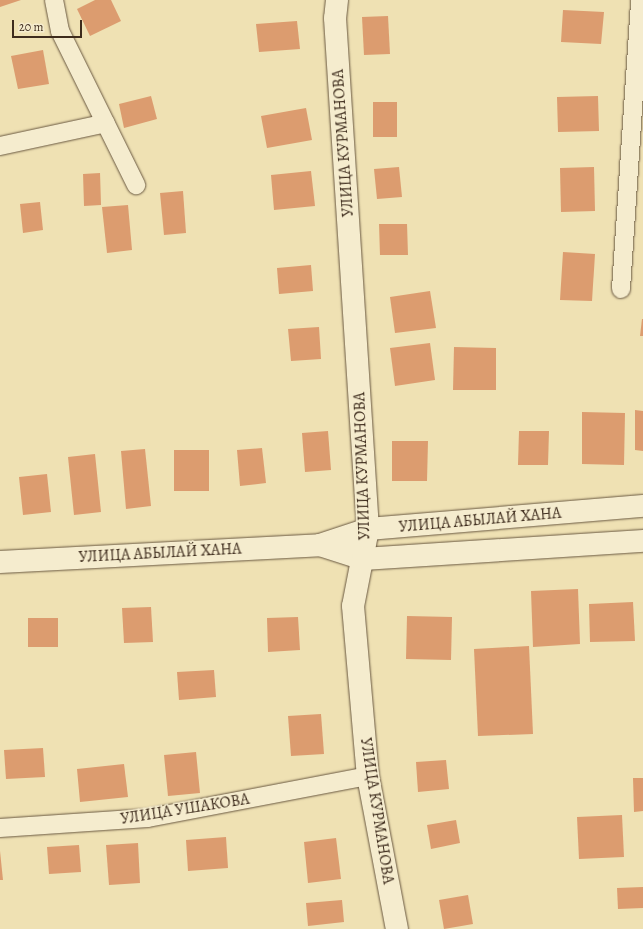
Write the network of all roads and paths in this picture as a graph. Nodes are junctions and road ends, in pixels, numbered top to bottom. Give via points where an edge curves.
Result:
1 (54, 0) edge
2 (337, 0) edge
3 (640, 0) edge
4 (106, 123) junction
5 (0, 146) edge
6 (136, 185) dead end
7 (621, 289) dead end
8 (643, 506) edge
9 (368, 529) junction
10 (643, 542) edge
11 (320, 545) junction
12 (363, 559) junction
13 (0, 562) edge
14 (368, 776) junction
15 (0, 828) edge
16 (398, 929) edge

1 - 4 street via 60,31
2 - 9 street, УЛИЦА КУРМАНОВА via 335,18
3 - 7 street
4 - 5 street
4 - 6 street
8 - 9 street, УЛИЦА АБЫЛАЙ ХАНА
9 - 11 street, УЛИЦА АБЫЛАЙ ХАНА
9 - 12 street, УЛИЦА КУРМАНОВА
10 - 12 street, УЛИЦА АБЫЛАЙ ХАНА
11 - 12 street, УЛИЦА АБЫЛАЙ ХАНА
11 - 13 street, УЛИЦА АБЫЛАЙ ХАНА
12 - 14 street, УЛИЦА КУРМАНОВА via 354,606
14 - 15 street, УЛИЦА УШАКОВА via 148,818
14 - 16 street, УЛИЦА КУРМАНОВА

